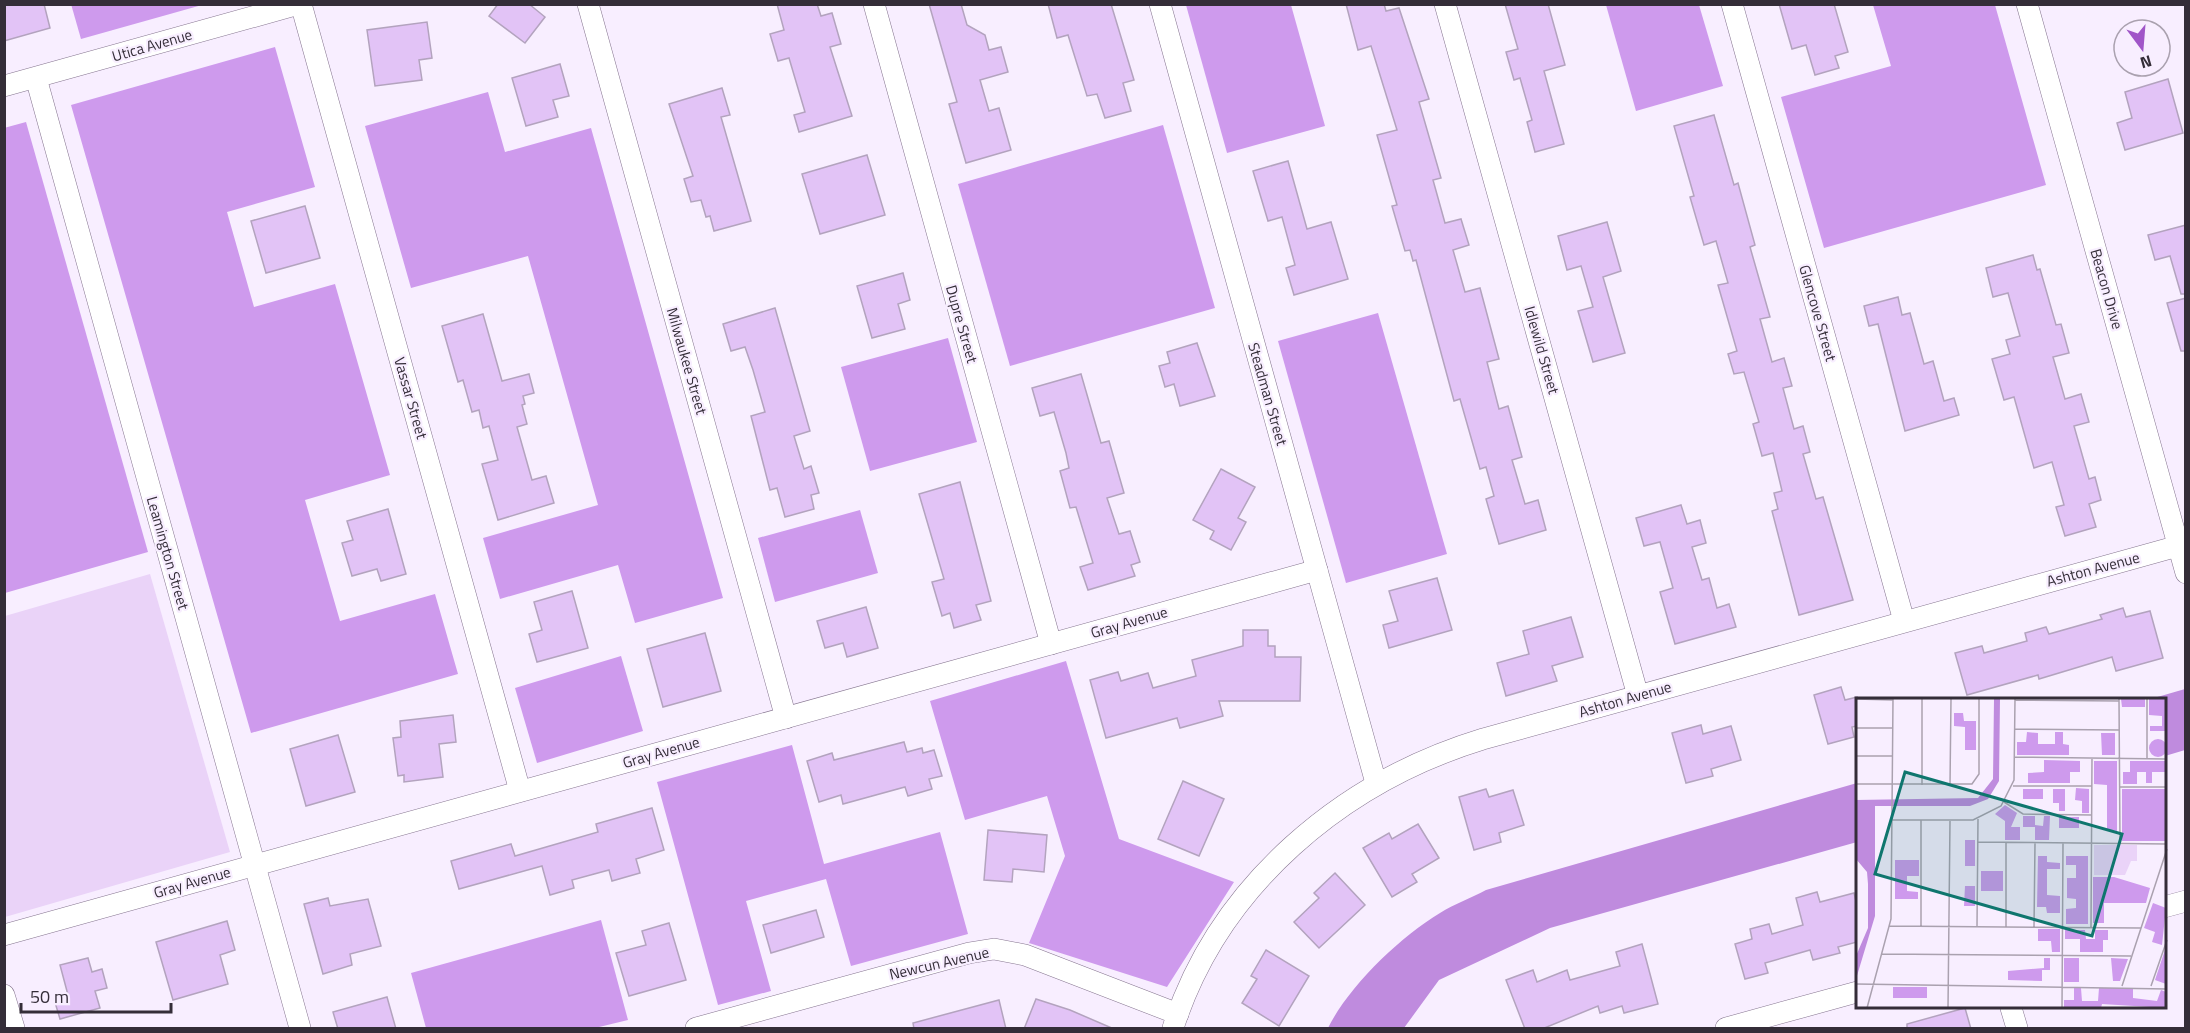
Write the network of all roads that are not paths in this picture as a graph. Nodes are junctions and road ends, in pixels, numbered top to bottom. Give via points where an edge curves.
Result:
1 (300, 4) edge
2 (588, 4) edge
3 (874, 4) edge
4 (1160, 4) edge
5 (1445, 4) edge
6 (1732, 4) edge
7 (2027, 4) edge
8 (36, 78) junction
9 (4, 86) edge
10 (2178, 546) junction
11 (1317, 570) junction
12 (2186, 573) edge
13 (1904, 621) junction
14 (1051, 644) junction
15 (1638, 696) junction
16 (786, 718) junction
17 (1376, 783) junction
18 (520, 791) junction
19 (254, 865) junction
20 (2186, 901) edge
21 (2166, 906) edge
22 (4, 935) edge
23 (1856, 992) edge
24 (4, 995) edge
25 (2011, 1009) edge
26 (1175, 1022) edge
27 (1729, 1028) edge
28 (14, 1029) edge
29 (300, 1029) edge
30 (696, 1029) edge
31 (2017, 1029) edge

1 - 8 street, Utica Avenue
1 - 18 street, Vassar Street
2 - 16 street, Milwaukee Street
3 - 14 street, Dupre Street
4 - 11 street, Steadman Street
5 - 15 street, Idlewild Street
6 - 13 street, Glencove Street
7 - 10 street, Beacon Drive
8 - 9 street, Utica Avenue
8 - 19 street, Leamington Street
10 - 12 street, Beacon Drive
10 - 13 street, Ashton Avenue
11 - 14 street, Gray Avenue
11 - 17 street, Steadman Street
13 - 15 street, Ashton Avenue
14 - 16 street, Gray Avenue
15 - 17 street, Ashton Avenue via 1452,748
16 - 18 street, Gray Avenue
17 - 26 street, Ashton Avenue via 1323,819 1254,886 1216,938
18 - 19 street, Gray Avenue
19 - 22 street, Gray Avenue
19 - 29 street, Leamington Street
20 - 21 street
23 - 27 street
24 - 28 street
25 - 31 street
26 - 30 street, Newcun Avenue via 1026,955 994,949

